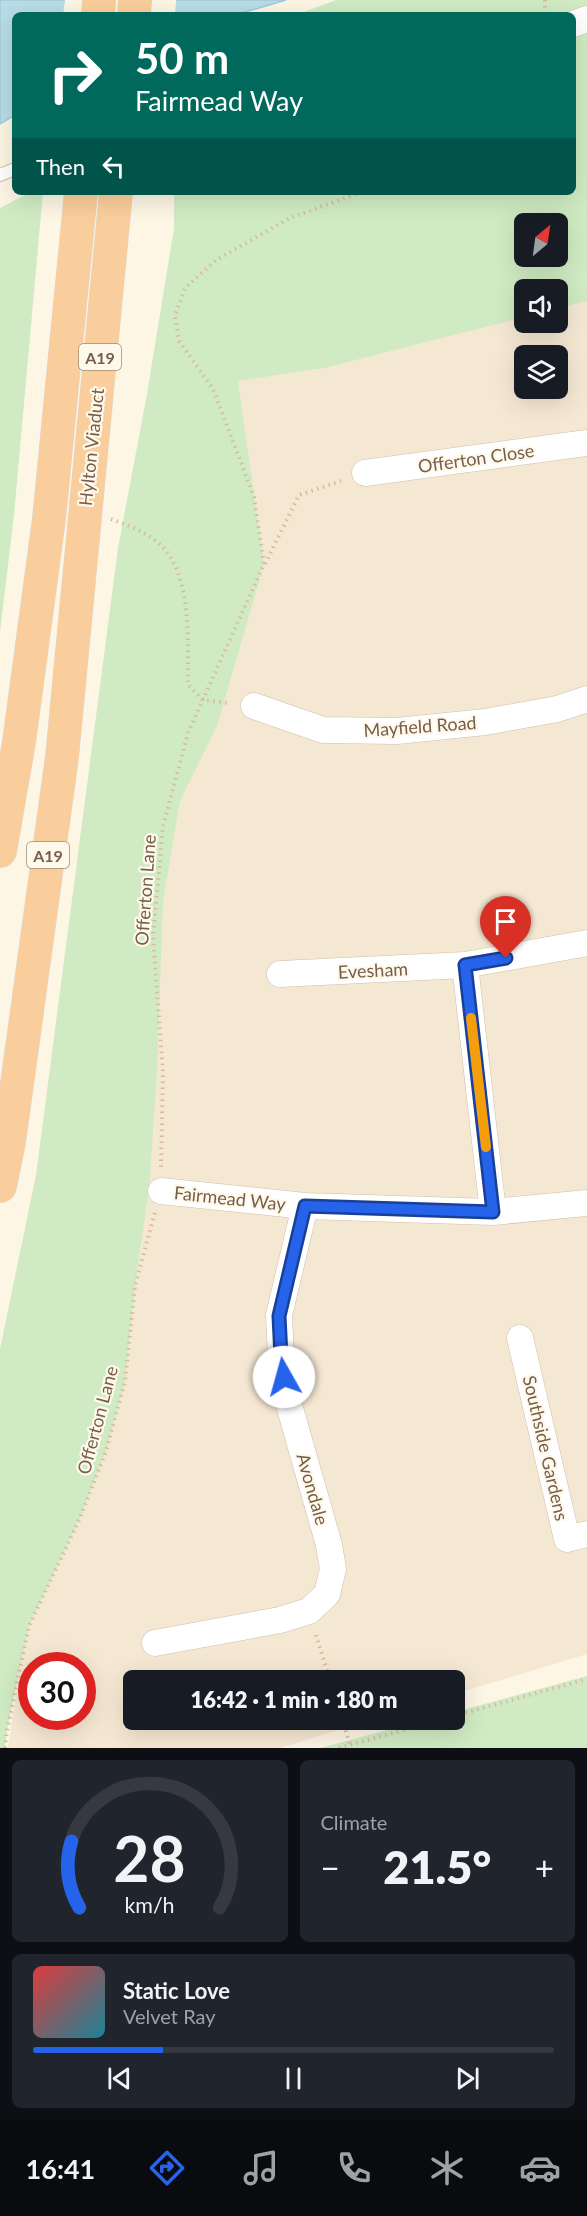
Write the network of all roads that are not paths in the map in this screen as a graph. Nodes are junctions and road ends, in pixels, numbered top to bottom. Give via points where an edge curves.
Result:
1 (81, 195) edge
2 (116, 195) edge
3 (587, 442) edge
4 (365, 474) road end
5 (587, 699) edge
6 (254, 706) road end
7 (0, 851) edge
8 (587, 943) edge
9 (465, 965) junction
10 (280, 974) dead end
11 (0, 1186) edge
12 (161, 1191) road end
13 (587, 1203) edge
14 (305, 1206) junction
15 (493, 1212) junction
16 (520, 1338) dead end
17 (587, 1534) edge
18 (155, 1643) dead end

1 - 7 highway, Hylton Viaduct / A19 via 49,519
2 - 11 highway, Hylton Viaduct / A19 via 97,520
3 - 4 street, Offerton Close
5 - 6 street, Mayfield Road via 557,709 485,722 397,732 324,730
8 - 9 street, Evesham
9 - 10 street, Evesham
9 - 15 street
12 - 14 street, Fairmead Way
13 - 15 street, Fairmead Way
14 - 15 street, Fairmead Way
14 - 18 street, Avondale via 279,1316 281,1357 287,1398 329,1545 333,1569 327,1594 309,1611 280,1620
16 - 17 street, Southside Gardens via 567,1539

